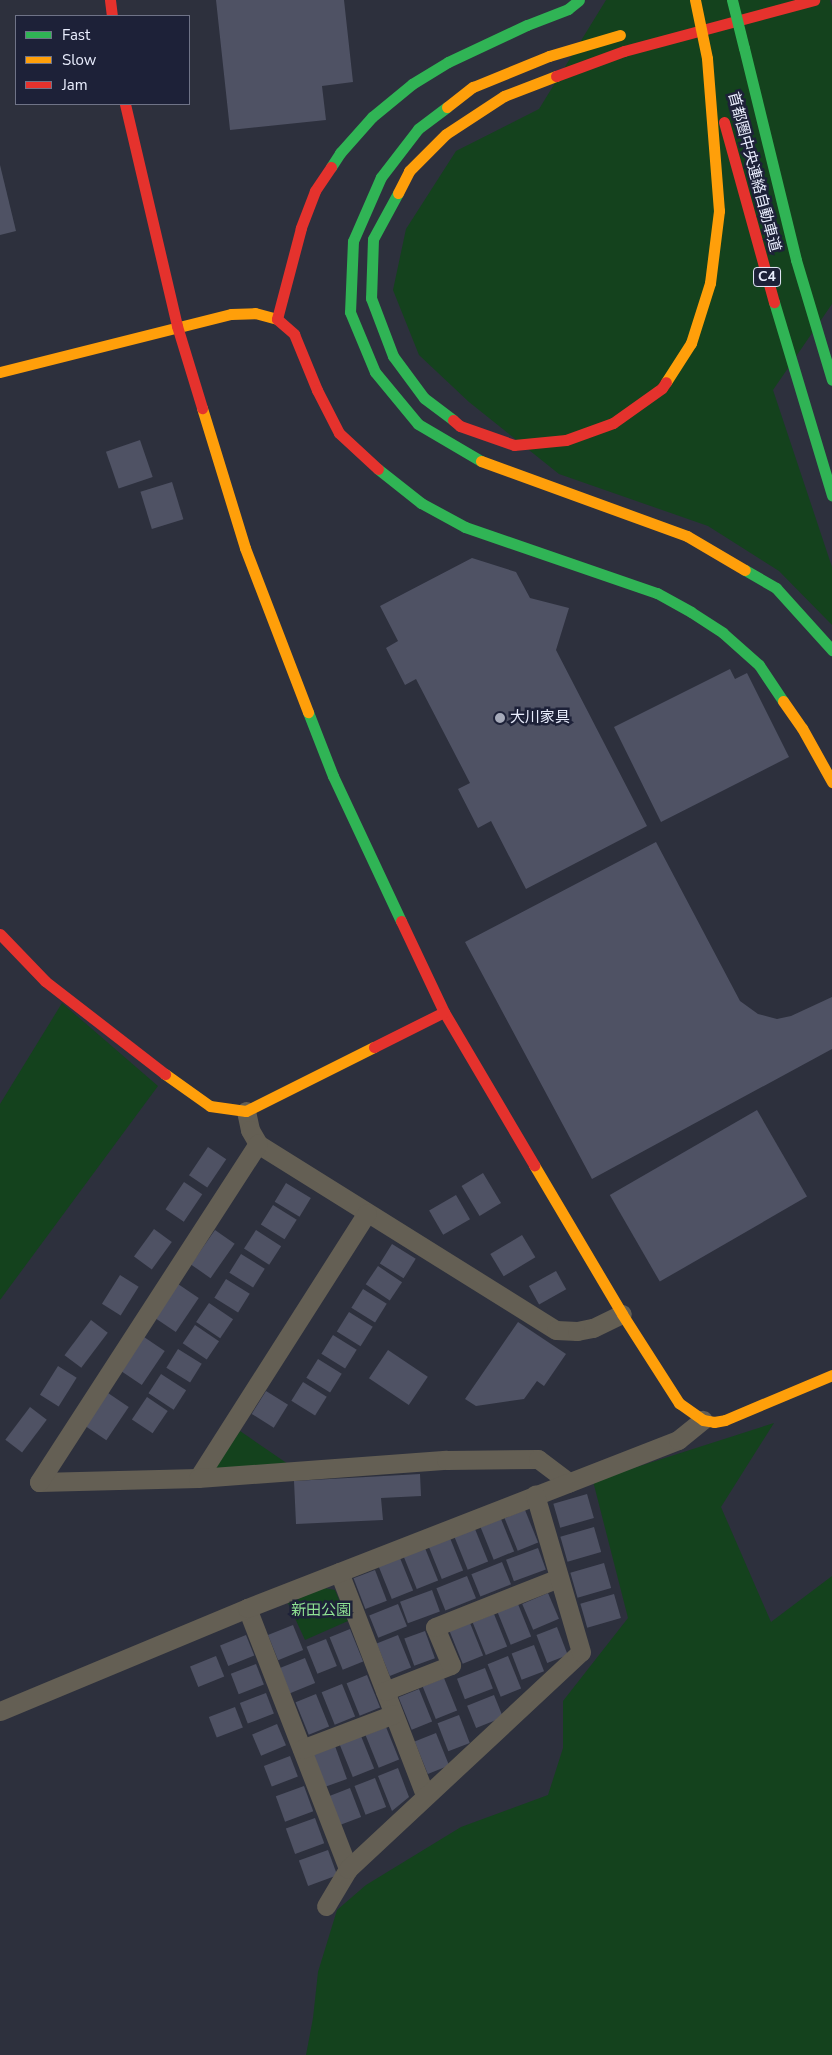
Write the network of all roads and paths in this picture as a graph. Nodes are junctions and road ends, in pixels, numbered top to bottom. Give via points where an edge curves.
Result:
1 (110, 0) edge
2 (579, 0) edge
3 (695, 0) edge
4 (732, 0) edge
5 (747, 0) edge
6 (814, 0) edge
7 (112, 15) edge
8 (685, 16) dead end
9 (631, 32) dead end
10 (707, 58) junction
11 (125, 105) edge
12 (276, 319) junction
13 (177, 326) junction
14 (0, 372) edge
15 (832, 380) edge
16 (832, 495) edge
17 (832, 650) edge
18 (832, 782) edge
19 (0, 934) edge
20 (444, 1012) junction
21 (246, 1111) junction
22 (258, 1144) junction
23 (367, 1213) junction
24 (622, 1314) junction
25 (832, 1375) edge
26 (703, 1420) junction
27 (198, 1478) junction
28 (569, 1482) junction
29 (535, 1495) junction
30 (339, 1572) junction
31 (559, 1578) junction
32 (247, 1608) junction
33 (385, 1691) junction
34 (0, 1710) edge
35 (394, 1714) junction
36 (302, 1749) junction
37 (425, 1795) junction
38 (348, 1868) junction
39 (326, 1906) dead end

1 - 7 main road
2 - 12 main road via 568,9 448,62 412,84 372,117 340,153 315,191
3 - 10 main road, 首都圏中央連絡自動車道 / C4, bridge
4 - 15 main road, 首都圏中央連絡自動車道 / C4, bridge via 796,260
5 - 8 main road
6 - 10 main road via 624,51 504,96 446,134 409,171 374,239 371,298 393,356 424,398 460,426 514,445 566,440 614,423 662,388 691,343 710,282 719,211
9 - 17 main road via 550,56 473,88 418,129 381,177 353,241 350,312 375,372 418,424 468,455 504,471 687,536 776,588
10 - 16 main road, 首都圏中央連絡自動車道 / C4 via 782,333
11 - 13 main road
12 - 13 main road via 255,313 231,314
12 - 18 main road via 294,334 339,433 392,481 421,503 465,527 657,593 715,628 759,665 802,728
13 - 14 main road
13 - 20 main road via 245,548 333,776
19 - 21 main road via 46,981 189,1094 210,1106
20 - 21 main road
20 - 24 main road
21 - 22 street via 250,1130
22 - 23 street
22 - 27 street via 39,1482
23 - 24 street via 556,1330 577,1332
23 - 27 street
24 - 26 main road via 679,1403
25 - 26 main road via 725,1420
26 - 28 street via 678,1440
27 - 28 street via 446,1460 538,1459
28 - 29 street
29 - 30 street
29 - 31 street
30 - 32 street
30 - 33 street
31 - 33 street via 434,1627 451,1665
31 - 37 street via 582,1652
32 - 34 street
32 - 36 street
33 - 35 street
35 - 36 street
35 - 37 street
36 - 38 street
37 - 38 street
38 - 39 street

